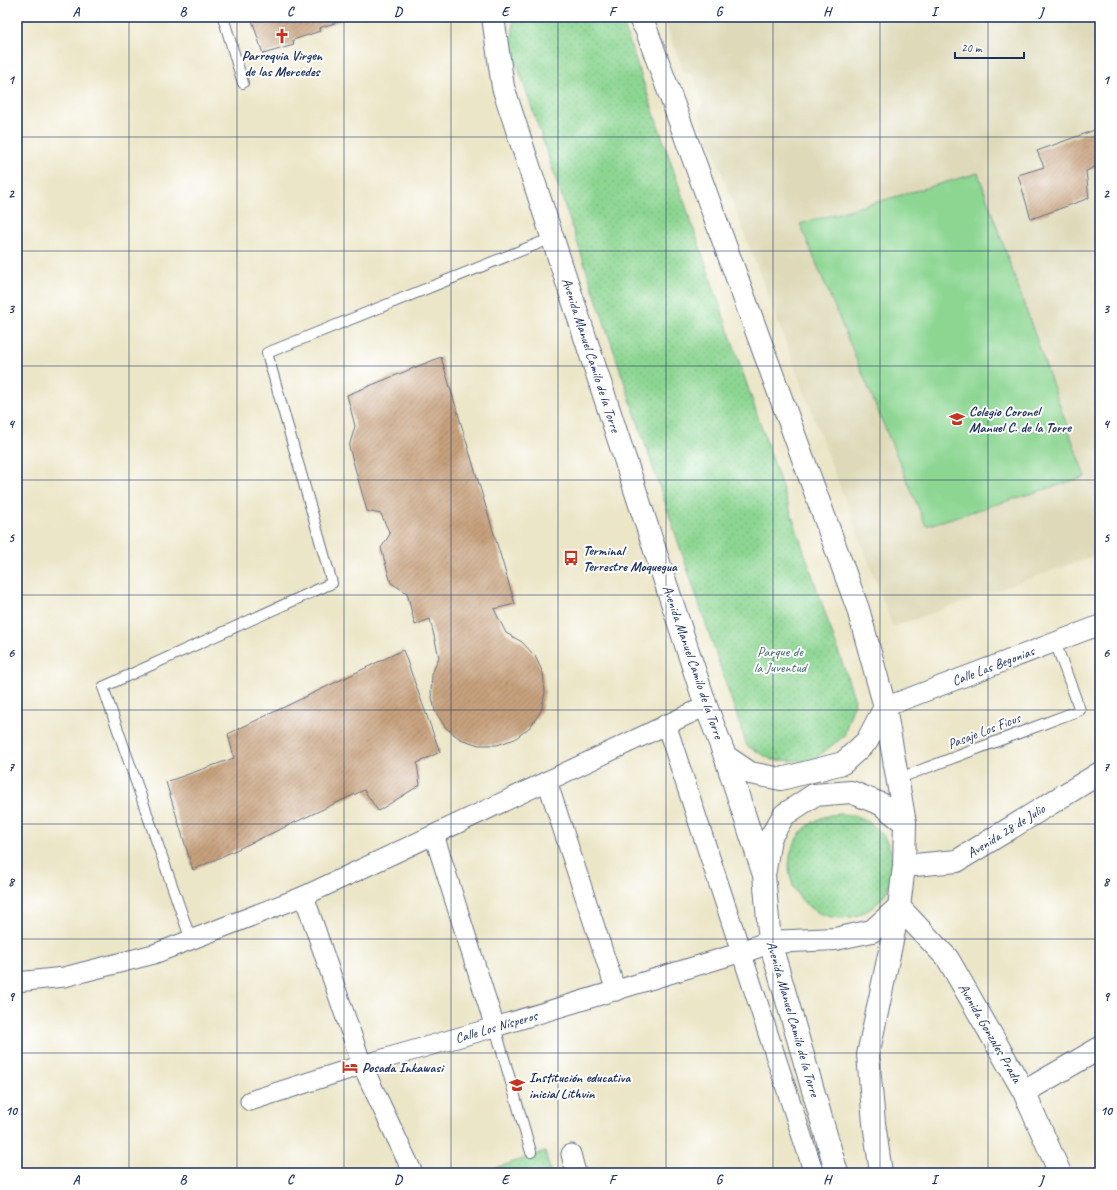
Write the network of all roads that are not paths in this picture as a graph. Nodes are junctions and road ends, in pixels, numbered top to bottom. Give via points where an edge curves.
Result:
1 (223, 17) edge
2 (493, 17) edge
3 (640, 17) edge
4 (243, 83) dead end
5 (552, 238) junction
6 (1100, 625) edge
7 (1055, 642) junction
8 (706, 706) junction
9 (885, 707) junction
10 (666, 724) junction
11 (725, 756) junction
12 (1100, 773) edge
13 (897, 779) junction
14 (547, 781) junction
15 (905, 823) junction
16 (434, 835) junction
17 (904, 866) junction
18 (764, 875) junction
19 (304, 896) junction
20 (899, 907) junction
21 (191, 940) junction
22 (770, 942) junction
23 (742, 952) junction
24 (17, 982) edge
25 (616, 991) junction
26 (495, 1028) junction
27 (1100, 1048) edge
28 (362, 1065) junction
29 (1024, 1092) junction
30 (250, 1101) dead end
31 (531, 1152) dead end
32 (571, 1154) dead end
33 (413, 1173) edge
34 (576, 1173) edge
35 (814, 1173) edge
36 (837, 1173) edge
37 (881, 1173) edge
38 (1060, 1173) edge

1 - 4 lane
2 - 5 main road, Avenida Manuel Camilo de la Torre via 503,87
3 - 9 main road via 858,609
5 - 8 main road, Avenida Manuel Camilo de la Torre
5 - 21 lane via 267,353 332,584 103,687
6 - 7 street, Calle Las Begonias
7 - 9 street, Calle Las Begonias
7 - 13 lane, Pasaje Los Ficus via 1080,710
8 - 10 street
8 - 11 main road, Avenida Manuel Camilo de la Torre
9 - 11 main road via 867,741 843,762 782,779 750,773
9 - 13 main road
10 - 14 street
10 - 23 street
11 - 18 main road, Avenida Manuel Camilo de la Torre
12 - 17 main road, Avenida 28 de Julio via 957,861
13 - 15 main road
14 - 16 street
14 - 25 street
15 - 17 main road
15 - 18 main road via 881,804 851,792 814,795 784,814 770,838
16 - 19 street
16 - 26 street
17 - 20 main road
18 - 22 main road, Avenida Manuel Camilo de la Torre
19 - 21 street
19 - 28 street
20 - 22 main road via 872,931 836,939
20 - 29 main road, Avenida Gonzales Prada via 948,959
20 - 37 main road via 868,1055
21 - 24 street via 154,954 64,977
22 - 23 main road
22 - 36 main road, Avenida Manuel Camilo de la Torre
23 - 25 street, Calle Los Nísperos
23 - 35 street
25 - 26 street, Calle Los Nísperos
26 - 28 street, Calle Los Nísperos
26 - 31 lane
27 - 29 main road
28 - 30 street, Calle Los Nísperos
28 - 33 street
29 - 38 main road, Avenida Gonzales Prada
32 - 34 street

